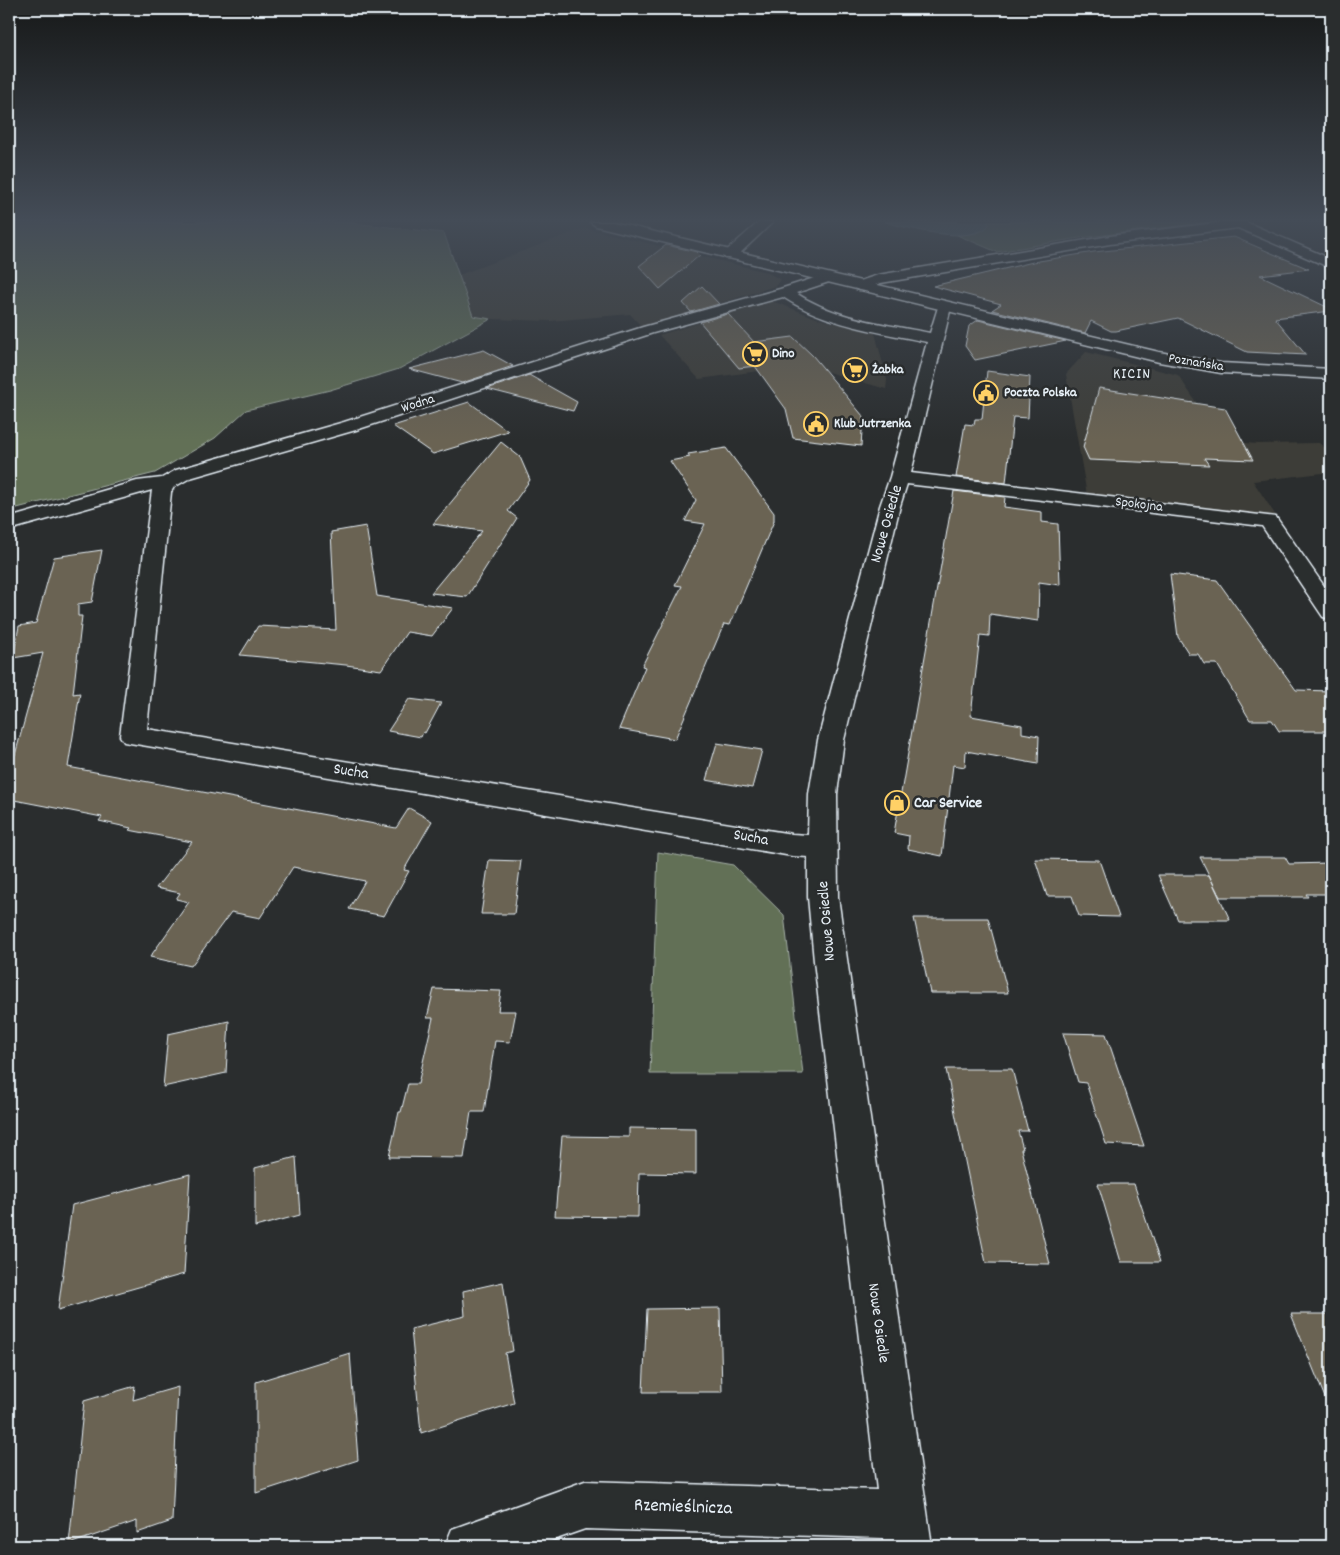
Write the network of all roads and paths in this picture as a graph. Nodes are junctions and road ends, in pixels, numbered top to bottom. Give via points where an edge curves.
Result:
1 (776, 295) edge
2 (789, 295) edge
3 (895, 295) edge
4 (944, 306) junction
5 (935, 340) junction
6 (1331, 374) edge
7 (900, 476) junction
8 (166, 483) junction
9 (9, 524) edge
10 (1331, 612) edge
11 (822, 847) junction
12 (906, 1531) edge
13 (469, 1546) edge

1 - 8 street, Wodna via 648,330 350,426 183,474
2 - 5 street via 803,305 832,316
3 - 4 street, Poznańska
4 - 5 street, Nowe Osiedle
4 - 6 street, Poznańska via 1194,364
5 - 7 street, Nowe Osiedle
7 - 10 street, Spokojna via 1269,521
7 - 11 street, Nowe Osiedle via 831,740 823,794
8 - 9 street, Wodna via 144,485
8 - 11 street, Sucha via 161,492 133,736 792,845
11 - 12 street, Nowe Osiedle via 823,898 830,961
12 - 13 street, Rzemieślnicza via 585,1505

